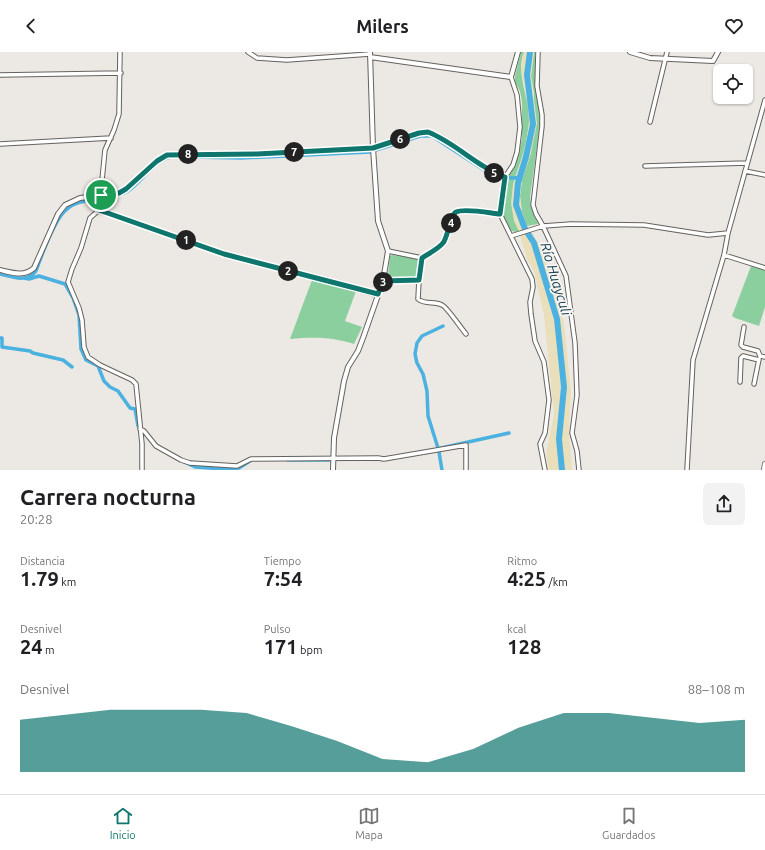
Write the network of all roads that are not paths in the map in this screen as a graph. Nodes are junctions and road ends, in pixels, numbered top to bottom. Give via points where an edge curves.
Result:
1 (120, 52) edge
2 (248, 52) edge
3 (518, 52) edge
4 (538, 52) edge
5 (630, 52) edge
6 (668, 52) edge
7 (718, 52) edge
8 (370, 54) edge
9 (666, 59) junction
10 (120, 73) junction
11 (0, 75) edge
12 (511, 77) junction
13 (765, 100) edge
14 (760, 116) junction
15 (765, 117) edge
16 (650, 122) dead end
17 (111, 138) junction
18 (0, 144) edge
19 (373, 148) junction
20 (747, 163) junction
21 (645, 166) dead end
22 (745, 171) junction
23 (765, 175) edge
24 (505, 177) junction
25 (101, 195) junction
26 (99, 210) junction
27 (500, 214) junction
28 (543, 226) junction
29 (728, 232) junction
30 (511, 236) junction
31 (388, 251) junction
32 (724, 255) junction
33 (422, 258) junction
34 (765, 268) edge
35 (0, 270) edge
36 (419, 280) junction
37 (383, 281) junction
38 (378, 294) junction
39 (744, 327) dead end
40 (466, 334) dead end
41 (765, 357) edge
42 (760, 358) junction
43 (740, 382) dead end
44 (754, 384) dead end
45 (140, 429) junction
46 (333, 458) junction
47 (765, 464) edge
48 (142, 470) edge
49 (333, 470) edge
50 (466, 470) edge
51 (545, 470) edge
52 (579, 470) edge
53 (687, 470) edge
54 (764, 470) edge

1 - 10 street
2 - 8 street via 257,58 287,60
3 - 12 street
4 - 28 street via 537,86 542,121 533,205
5 - 9 street via 650,58
6 - 9 street
7 - 9 street via 713,61
8 - 12 street
8 - 19 street
9 - 16 street
10 - 11 street
10 - 17 street via 119,114
12 - 24 street via 517,94 520,127 517,152 513,165
13 - 14 street
14 - 15 street
14 - 20 street
17 - 18 street
17 - 25 street via 105,150
19 - 24 street via 428,132 441,137 494,173
19 - 25 street via 257,154 167,155 126,189 119,193
19 - 31 street via 378,221
20 - 21 street
20 - 22 street
22 - 23 street
22 - 29 street
24 - 27 street
25 - 26 street
25 - 35 street via 80,198 65,204 34,268 26,274
26 - 38 street via 224,254
26 - 45 street via 90,218 68,282 79,308 84,347 88,357 136,384
27 - 30 street
27 - 33 street via 462,210 455,212 443,243
28 - 29 street via 640,225 702,235
28 - 30 street
28 - 52 street via 566,276 575,344 577,395 572,433
29 - 32 street
30 - 51 street via 532,279 531,314 535,341 544,362 549,400 545,433 540,444
31 - 33 street
31 - 37 street
32 - 34 street
32 - 53 street via 693,360
33 - 36 street
36 - 37 street
36 - 40 street via 418,299 441,304 447,308
37 - 38 street
38 - 46 street via 358,350 348,367 337,415
39 - 42 street via 740,345 758,351
41 - 42 street
42 - 43 street via 742,356
42 - 44 street
45 - 46 street via 156,446 190,463 237,466 251,458
45 - 48 street
46 - 49 street
46 - 50 street via 384,460 466,445
47 - 54 main road

